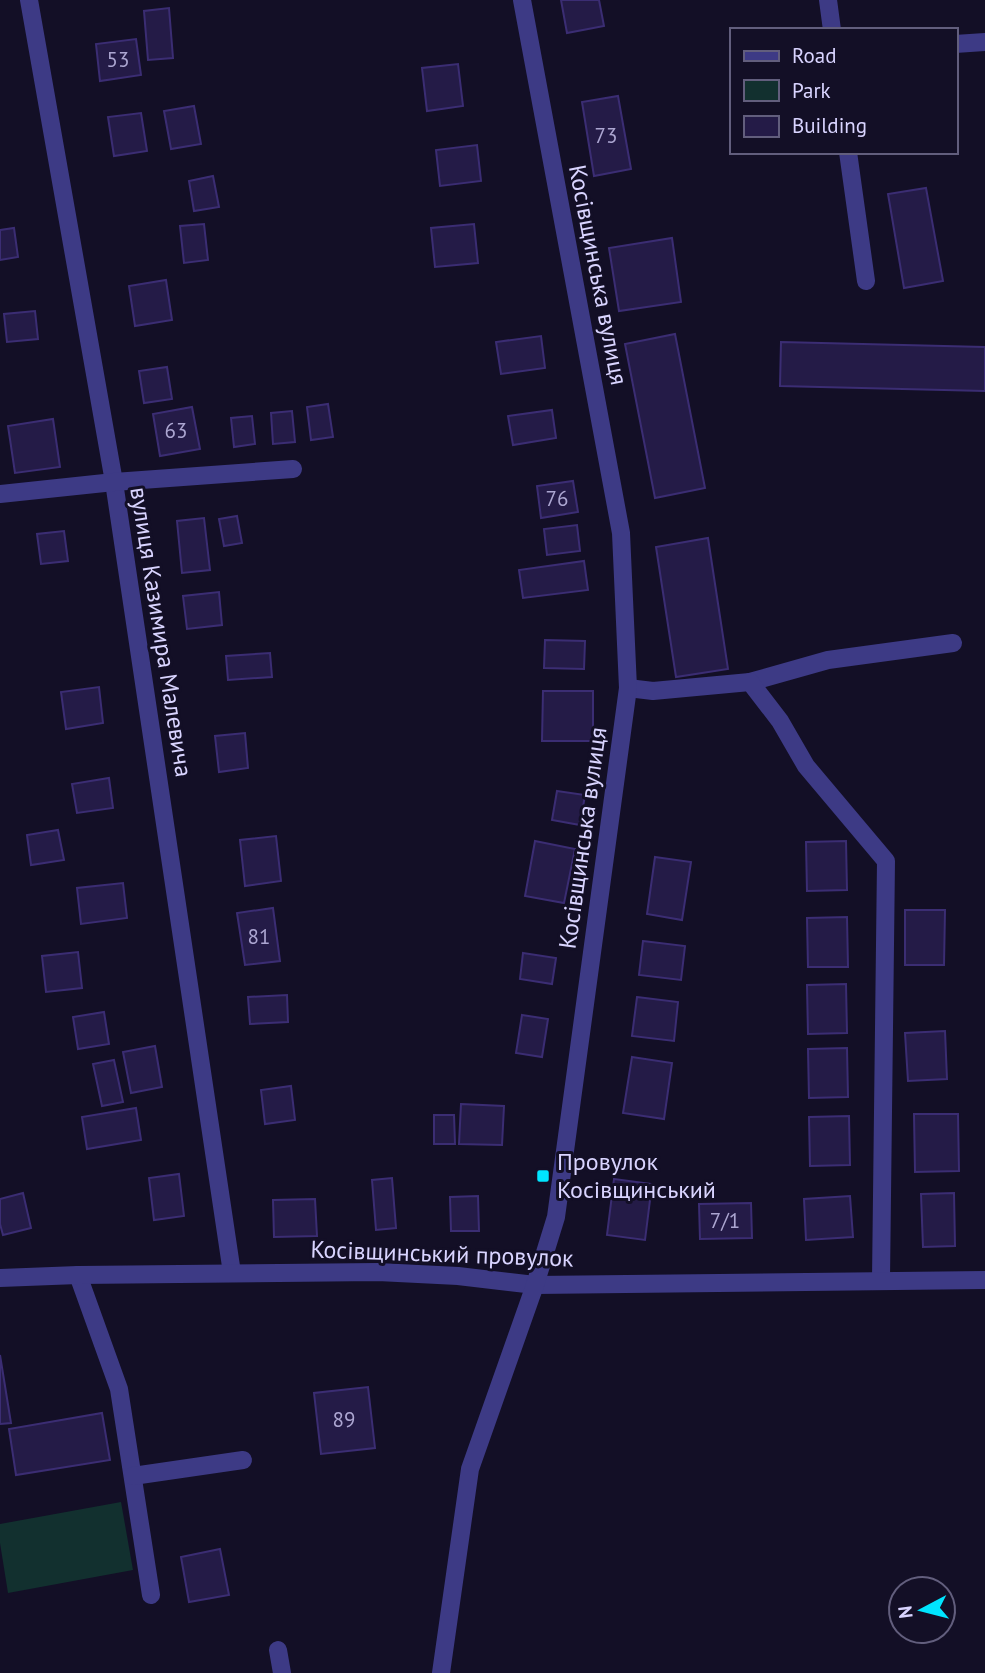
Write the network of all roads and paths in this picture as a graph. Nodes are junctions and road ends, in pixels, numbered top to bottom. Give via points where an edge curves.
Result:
1 (29, 0) edge
2 (522, 0) edge
3 (828, 0) edge
4 (832, 28) edge
5 (985, 42) edge
6 (957, 44) edge
7 (848, 154) edge
8 (866, 281) dead end
9 (293, 469) dead end
10 (114, 482) junction
11 (0, 494) edge
12 (953, 643) dead end
13 (750, 682) junction
14 (628, 688) junction
15 (232, 1273) junction
16 (78, 1275) junction
17 (0, 1278) edge
18 (881, 1279) junction
19 (985, 1280) edge
20 (535, 1284) junction
21 (243, 1460) dead end
22 (133, 1476) junction
23 (152, 1595) dead end
24 (278, 1650) dead end
25 (282, 1673) edge
26 (441, 1673) edge

1 - 10 street, вулиця Казимира Малевича
2 - 14 street, Косівщинська вулиця via 621,533
3 - 4 street
5 - 6 street
7 - 8 street
9 - 10 street
10 - 11 street
10 - 15 street, вулиця Казимира Малевича
12 - 13 street via 828,660
13 - 14 street via 653,691
13 - 18 street via 806,766 886,861
14 - 20 street, Косівщинська вулиця via 556,1217
15 - 16 street, Косівщинський провулок
15 - 20 street, Косівщинський провулок via 378,1272
16 - 17 street, Косівщинський провулок
16 - 22 street via 119,1389
18 - 19 street, Косівщинський провулок
18 - 20 street, Косівщинський провулок
20 - 26 street, Косівщинська вулиця via 470,1469
21 - 22 street
22 - 23 street
24 - 25 street

